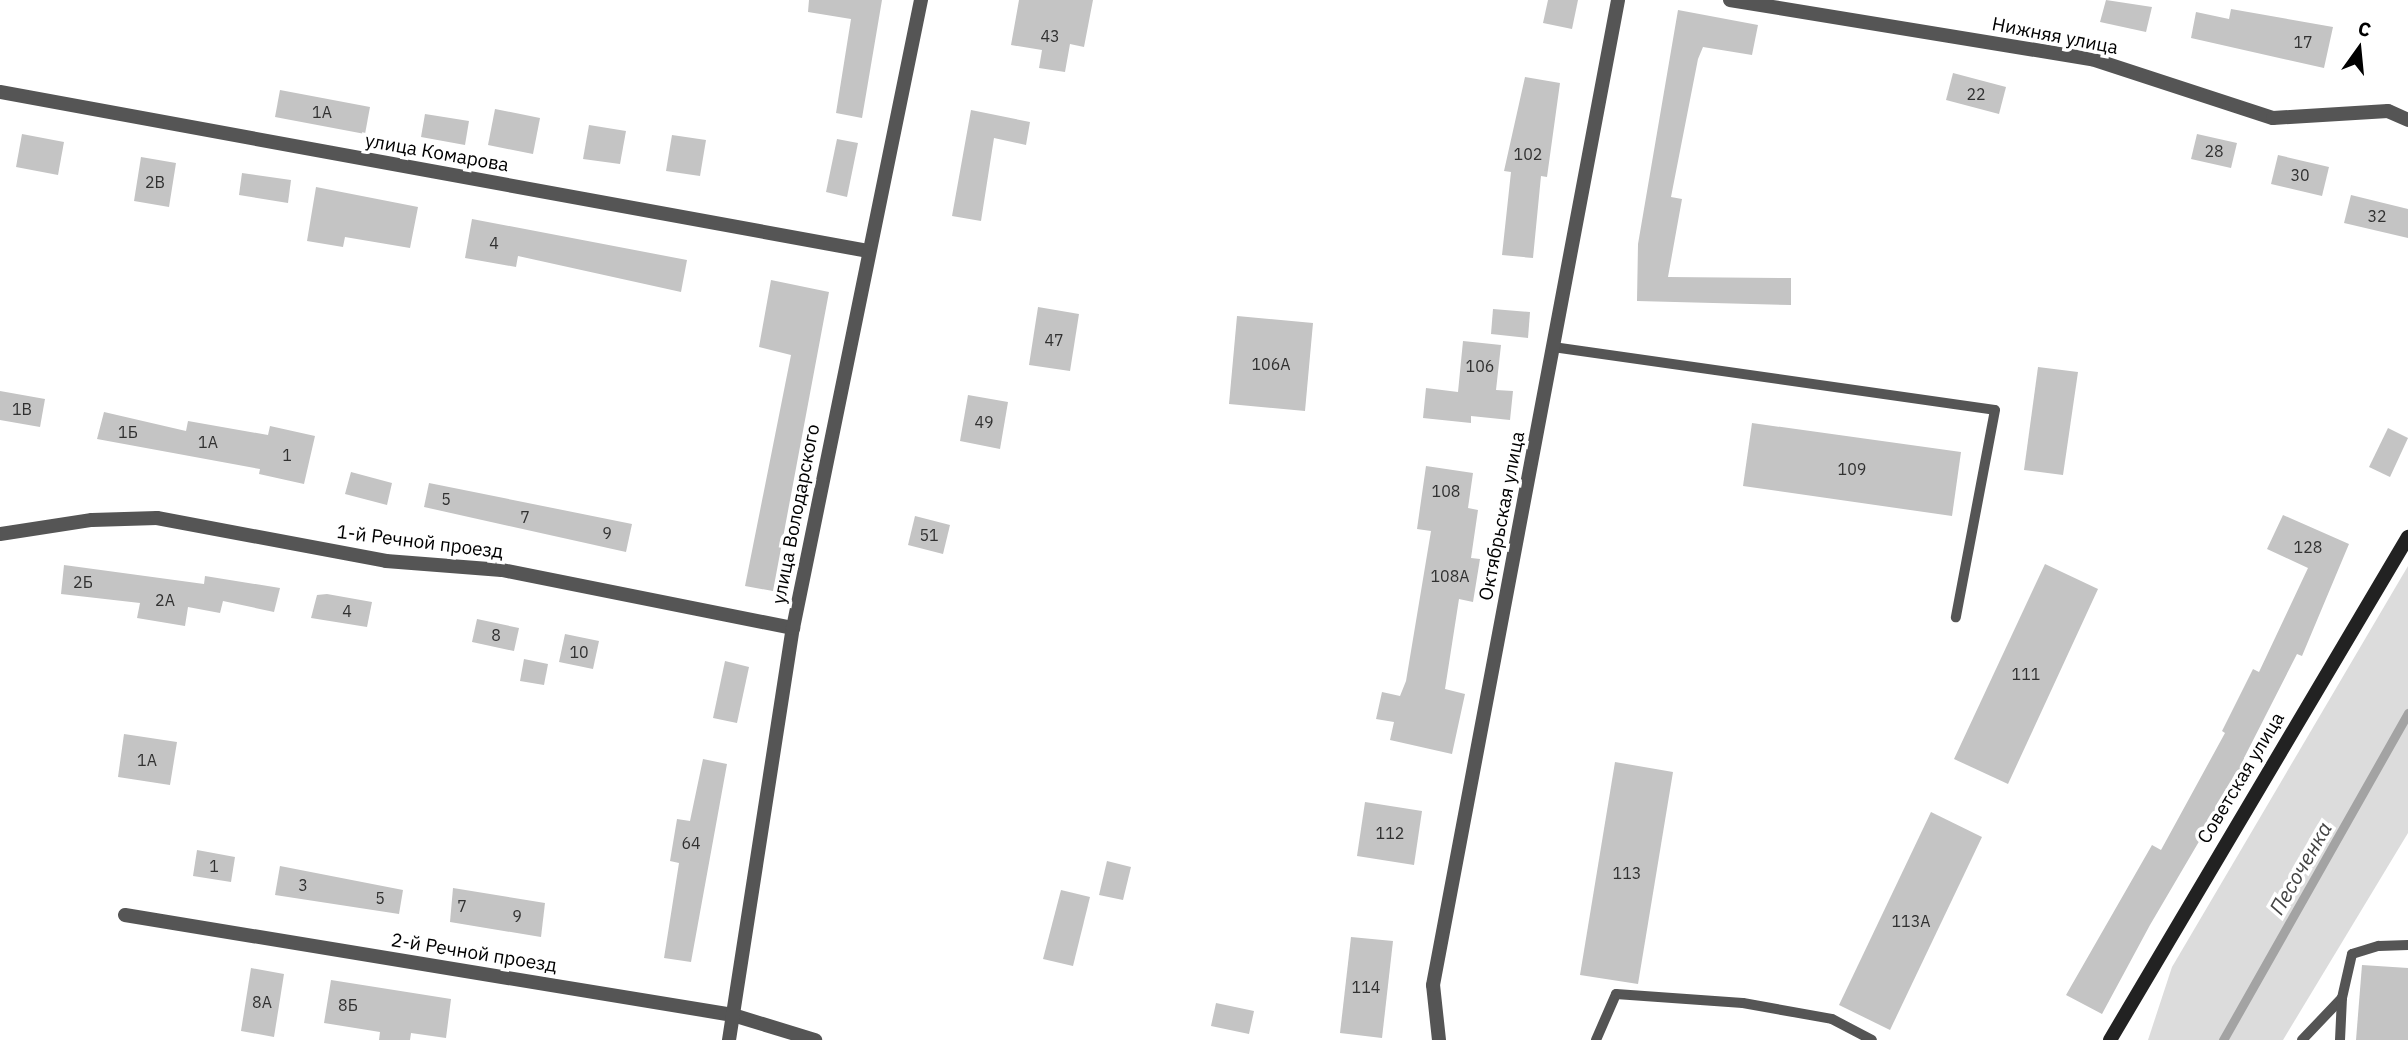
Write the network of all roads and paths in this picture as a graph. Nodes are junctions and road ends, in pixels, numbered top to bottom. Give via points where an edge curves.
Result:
1 (921, 0) edge
2 (1618, 0) edge
3 (1730, 0) edge
4 (0, 92) edge
5 (2408, 120) edge
6 (868, 251) junction
7 (1553, 347) junction
8 (0, 534) edge
9 (2408, 537) edge
10 (1956, 617) dead end
11 (793, 628) junction
12 (125, 915) dead end
13 (2408, 945) edge
14 (2342, 998) junction
15 (733, 1015) junction
16 (729, 1040) edge
17 (815, 1040) edge
18 (1439, 1040) edge
19 (1596, 1040) edge
20 (1872, 1040) edge
21 (2109, 1040) edge
22 (2302, 1040) edge
23 (2340, 1040) edge

1 - 6 street, улица Володарского
2 - 7 street, Октябрьская улица
3 - 5 street, Нижняя улица via 2092,59 2273,118 2388,111
4 - 6 street, улица Комарова
6 - 11 street, улица Володарского
7 - 10 lane via 1996,410
7 - 18 street, Октябрьская улица via 1433,985
8 - 11 street, 1-й Речной проезд via 92,520 157,518 386,561 502,570
9 - 21 street, Советская улица
11 - 15 street, улица Володарского
12 - 15 street, 2-й Речной проезд
13 - 14 lane via 2379,946 2352,954
14 - 22 lane
14 - 23 lane
15 - 16 street, улица Володарского
15 - 17 street, 2-й Речной проезд
19 - 20 lane via 1616,994 1743,1003 1832,1019

